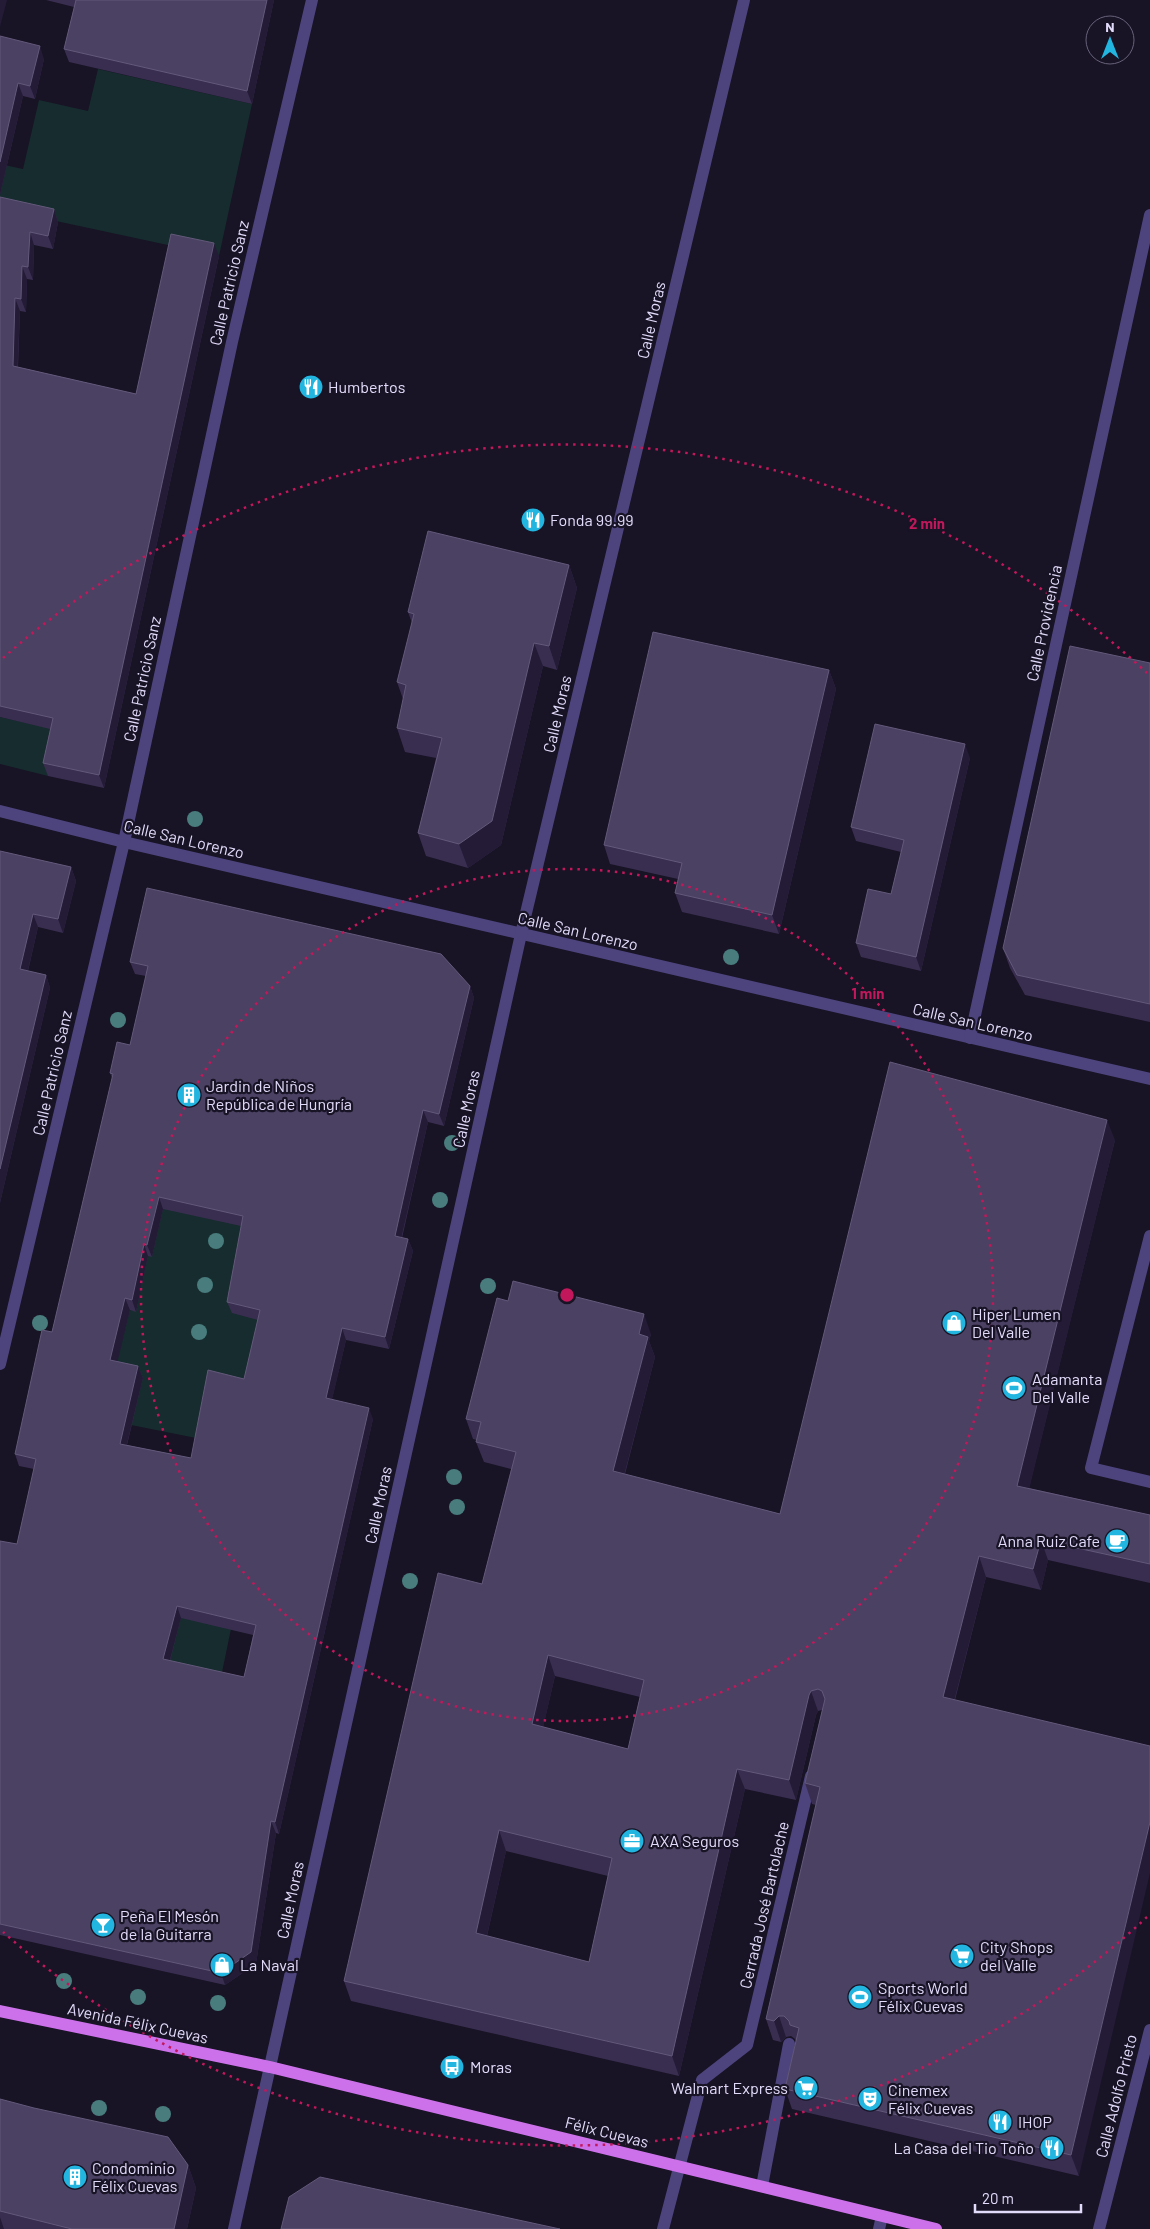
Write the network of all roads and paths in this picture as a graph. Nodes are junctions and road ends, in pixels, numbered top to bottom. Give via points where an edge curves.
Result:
1 (312, 0) edge
2 (744, 0) edge
3 (1150, 215) edge
4 (0, 811) edge
5 (124, 842) junction
6 (521, 934) junction
7 (970, 1038) junction
8 (1150, 1079) edge
9 (1150, 1236) edge
10 (0, 1364) edge
11 (1150, 1482) edge
12 (813, 1766) edge
13 (0, 2011) edge
14 (1150, 2030) edge
15 (789, 2044) edge
16 (270, 2067) junction
17 (678, 2166) junction
18 (762, 2186) junction
19 (882, 2216) junction
20 (234, 2229) edge
21 (663, 2229) edge
22 (879, 2229) edge
23 (936, 2229) edge
24 (1099, 2229) edge

1 - 5 street, Calle Patricio Sanz via 234,332
2 - 6 street, Calle Moras
3 - 7 street, Calle Providencia
4 - 5 street, Calle San Lorenzo
5 - 6 street, Calle San Lorenzo
5 - 10 street, Calle Patricio Sanz
6 - 7 street, Calle San Lorenzo
6 - 16 street, Calle Moras
7 - 8 street, Calle San Lorenzo
9 - 11 street via 1091,1468
12 - 17 street, Cerrada José Bartolache via 747,2045 702,2080
13 - 16 main road, Avenida Félix Cuevas
14 - 24 street, Calle Adolfo Prieto
15 - 18 street
16 - 17 main road, Félix Cuevas
16 - 20 street, Calle Moras
17 - 18 main road, Félix Cuevas
17 - 21 street
18 - 19 main road, Félix Cuevas
19 - 22 street
19 - 23 main road, Félix Cuevas

